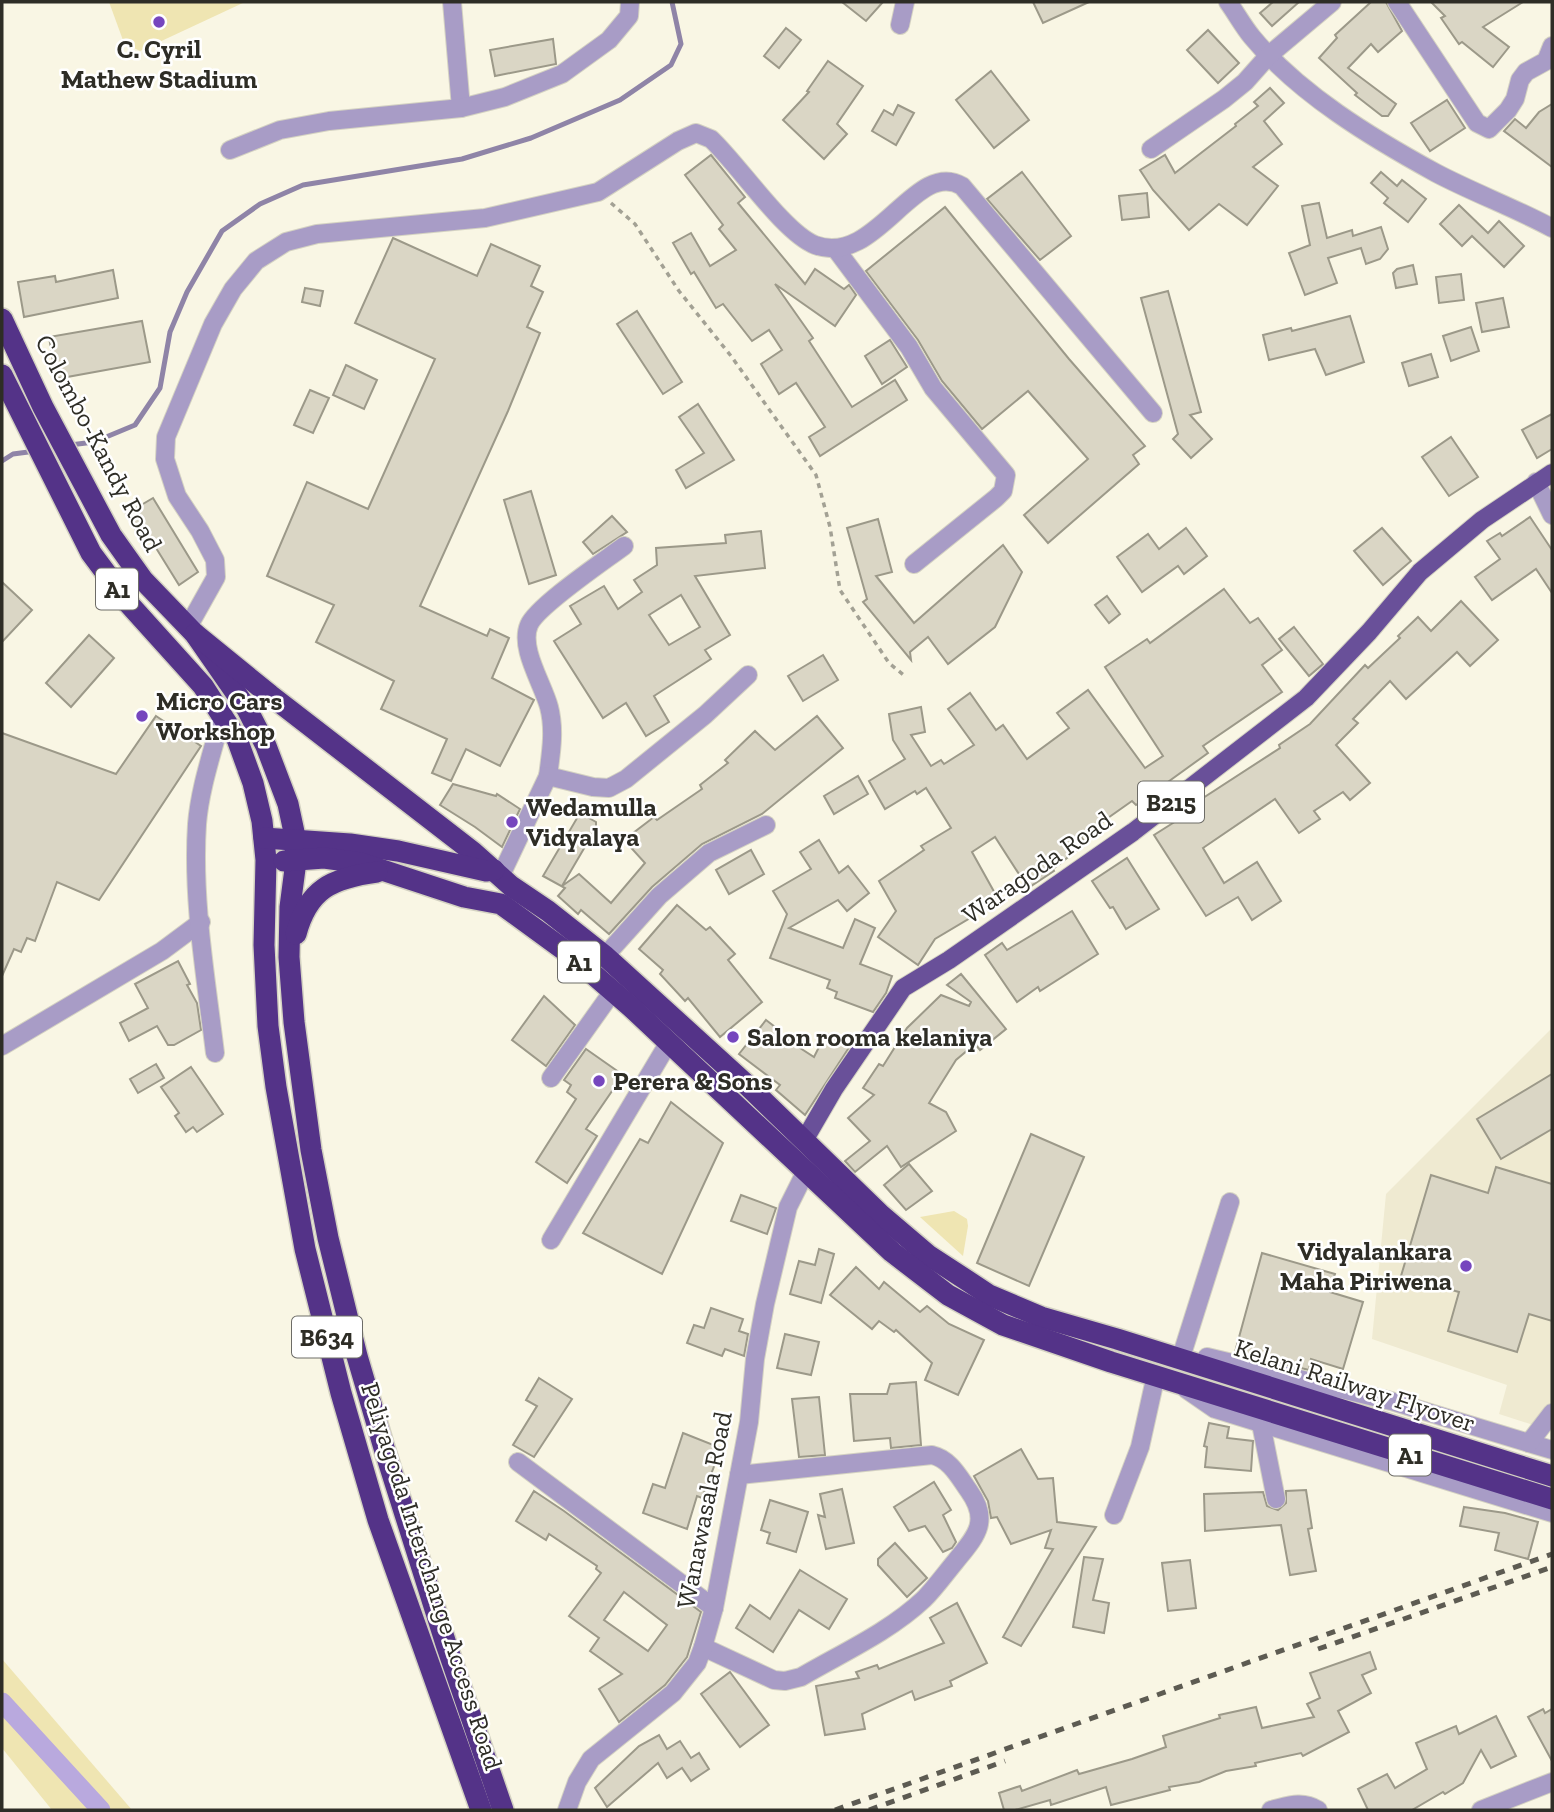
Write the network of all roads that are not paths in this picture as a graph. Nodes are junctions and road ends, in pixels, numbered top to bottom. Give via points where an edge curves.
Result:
1 (452, 2) edge
2 (630, 2) edge
3 (905, 2) edge
4 (1228, 2) edge
5 (1332, 2) edge
6 (1397, 2) edge
7 (900, 25) dead end
8 (1552, 46) edge
9 (1269, 55) junction
10 (461, 108) junction
11 (1151, 149) dead end
12 (230, 150) dead end
13 (1552, 228) edge
14 (835, 248) junction
15 (2, 318) edge
16 (2, 375) edge
17 (1153, 414) dead end
18 (1552, 473) edge
19 (1536, 482) junction
20 (1552, 515) edge
21 (624, 547) dead end
22 (914, 564) dead end
23 (192, 630) junction
24 (748, 675) dead end
25 (222, 715) junction
26 (548, 776) junction
27 (766, 825) dead end
28 (264, 838) junction
29 (295, 851) junction
30 (266, 860) junction
31 (389, 871) junction
32 (497, 873) junction
33 (201, 922) junction
34 (605, 956) junction
35 (289, 957) junction
36 (613, 991) junction
37 (669, 1042) junction
38 (2, 1046) edge
39 (215, 1053) dead end
40 (551, 1078) dead end
41 (805, 1139) junction
42 (806, 1171) junction
43 (1230, 1202) dead end
44 (551, 1240) dead end
45 (1142, 1346) junction
46 (1183, 1351) junction
47 (1166, 1379) junction
48 (1552, 1413) edge
49 (1264, 1417) junction
50 (1530, 1443) junction
51 (1552, 1450) edge
52 (518, 1462) dead end
53 (739, 1475) junction
54 (1552, 1476) edge
55 (1276, 1499) dead end
56 (1552, 1499) edge
57 (1552, 1513) edge
58 (1114, 1515) dead end
59 (713, 1608) junction
60 (703, 1647) junction
61 (1552, 1782) edge
62 (489, 1802) edge
63 (567, 1810) edge
64 (1271, 1810) edge
65 (1318, 1810) edge
66 (1481, 1810) edge

1 - 10 street
2 - 10 street via 629,16 608,40 562,74 505,97
3 - 7 street
4 - 9 street
5 - 9 street
6 - 8 street via 1483,128 1489,129 1508,110 1520,80 1546,61
9 - 11 street via 1224,99
9 - 13 street via 1347,120 1436,173
10 - 12 street via 292,127
14 - 17 street via 869,236 925,187 954,181
14 - 22 street via 909,347 933,388 1006,475 1003,491 996,498
14 - 23 street via 815,245 793,230 725,152 696,133 598,192 485,218 317,234 286,242 256,261 233,289 213,324 166,437 165,459 173,485 215,560 216,577
15 - 23 highway, Colombo-Kandy Road / A1 via 111,535 160,600
16 - 25 highway, Colombo-Kandy Road / A1 via 91,553
18 - 19 main road, Waragoda Road / B215
19 - 20 street
19 - 41 main road, Waragoda Road / B215 via 1420,572 1306,698 1133,832 903,988
21 - 26 street via 529,623 528,650 549,708 553,742
23 - 29 highway, Colombo-Kandy Road / A1 via 247,709 266,746 288,804
23 - 32 highway
24 - 26 street via 705,715 609,788
25 - 28 highway, Colombo-Kandy Road / A1 via 237,739 253,783
25 - 33 street via 197,823
26 - 32 street
27 - 34 street via 709,853 659,896
28 - 29 highway, A1
28 - 30 highway, Colombo-Kandy Road / A1
29 - 30 highway, A1
29 - 31 highway, A1
29 - 32 highway, A1 via 374,847
29 - 35 highway, Peliyagoda Interchange Access Road / B634
30 - 62 highway, Peliyagoda Interchange Access Road / B634 via 268,1026 305,1249 378,1520
31 - 35 highway via 335,881 309,901
31 - 36 highway, A1 via 464,897 501,904
32 - 34 highway, A1
33 - 38 street via 162,951
33 - 39 street
34 - 41 highway, A1
35 - 62 highway, Peliyagoda Interchange Access Road / B634 via 311,1150 328,1238 357,1356
36 - 37 highway, A1
36 - 40 street
37 - 42 highway, A1
37 - 44 street
41 - 42 highway
41 - 45 highway, A1 via 881,1215 928,1255 971,1283 1041,1317
42 - 47 highway, A1 via 884,1246 965,1305 1026,1334
42 - 53 street, Wanawasala Road via 788,1207 765,1304
43 - 46 street
45 - 46 street
45 - 54 highway, Kelani Railway Flyover / A1
46 - 50 street via 1391,1401
47 - 49 highway, Kelani Railway Flyover / A1
47 - 58 street
48 - 50 street
49 - 55 street
49 - 56 highway, Kelani Railway Flyover / A1
49 - 57 street
50 - 51 street
52 - 59 street
53 - 59 street, Wanawasala Road
53 - 60 street via 932,1455 949,1464 975,1500 980,1524 941,1580 906,1614 801,1677 774,1680
59 - 60 street, Wanawasala Road
60 - 63 street, Wanawasala Road via 697,1663 673,1693 591,1759
61 - 66 street
64 - 65 street via 1296,1804

